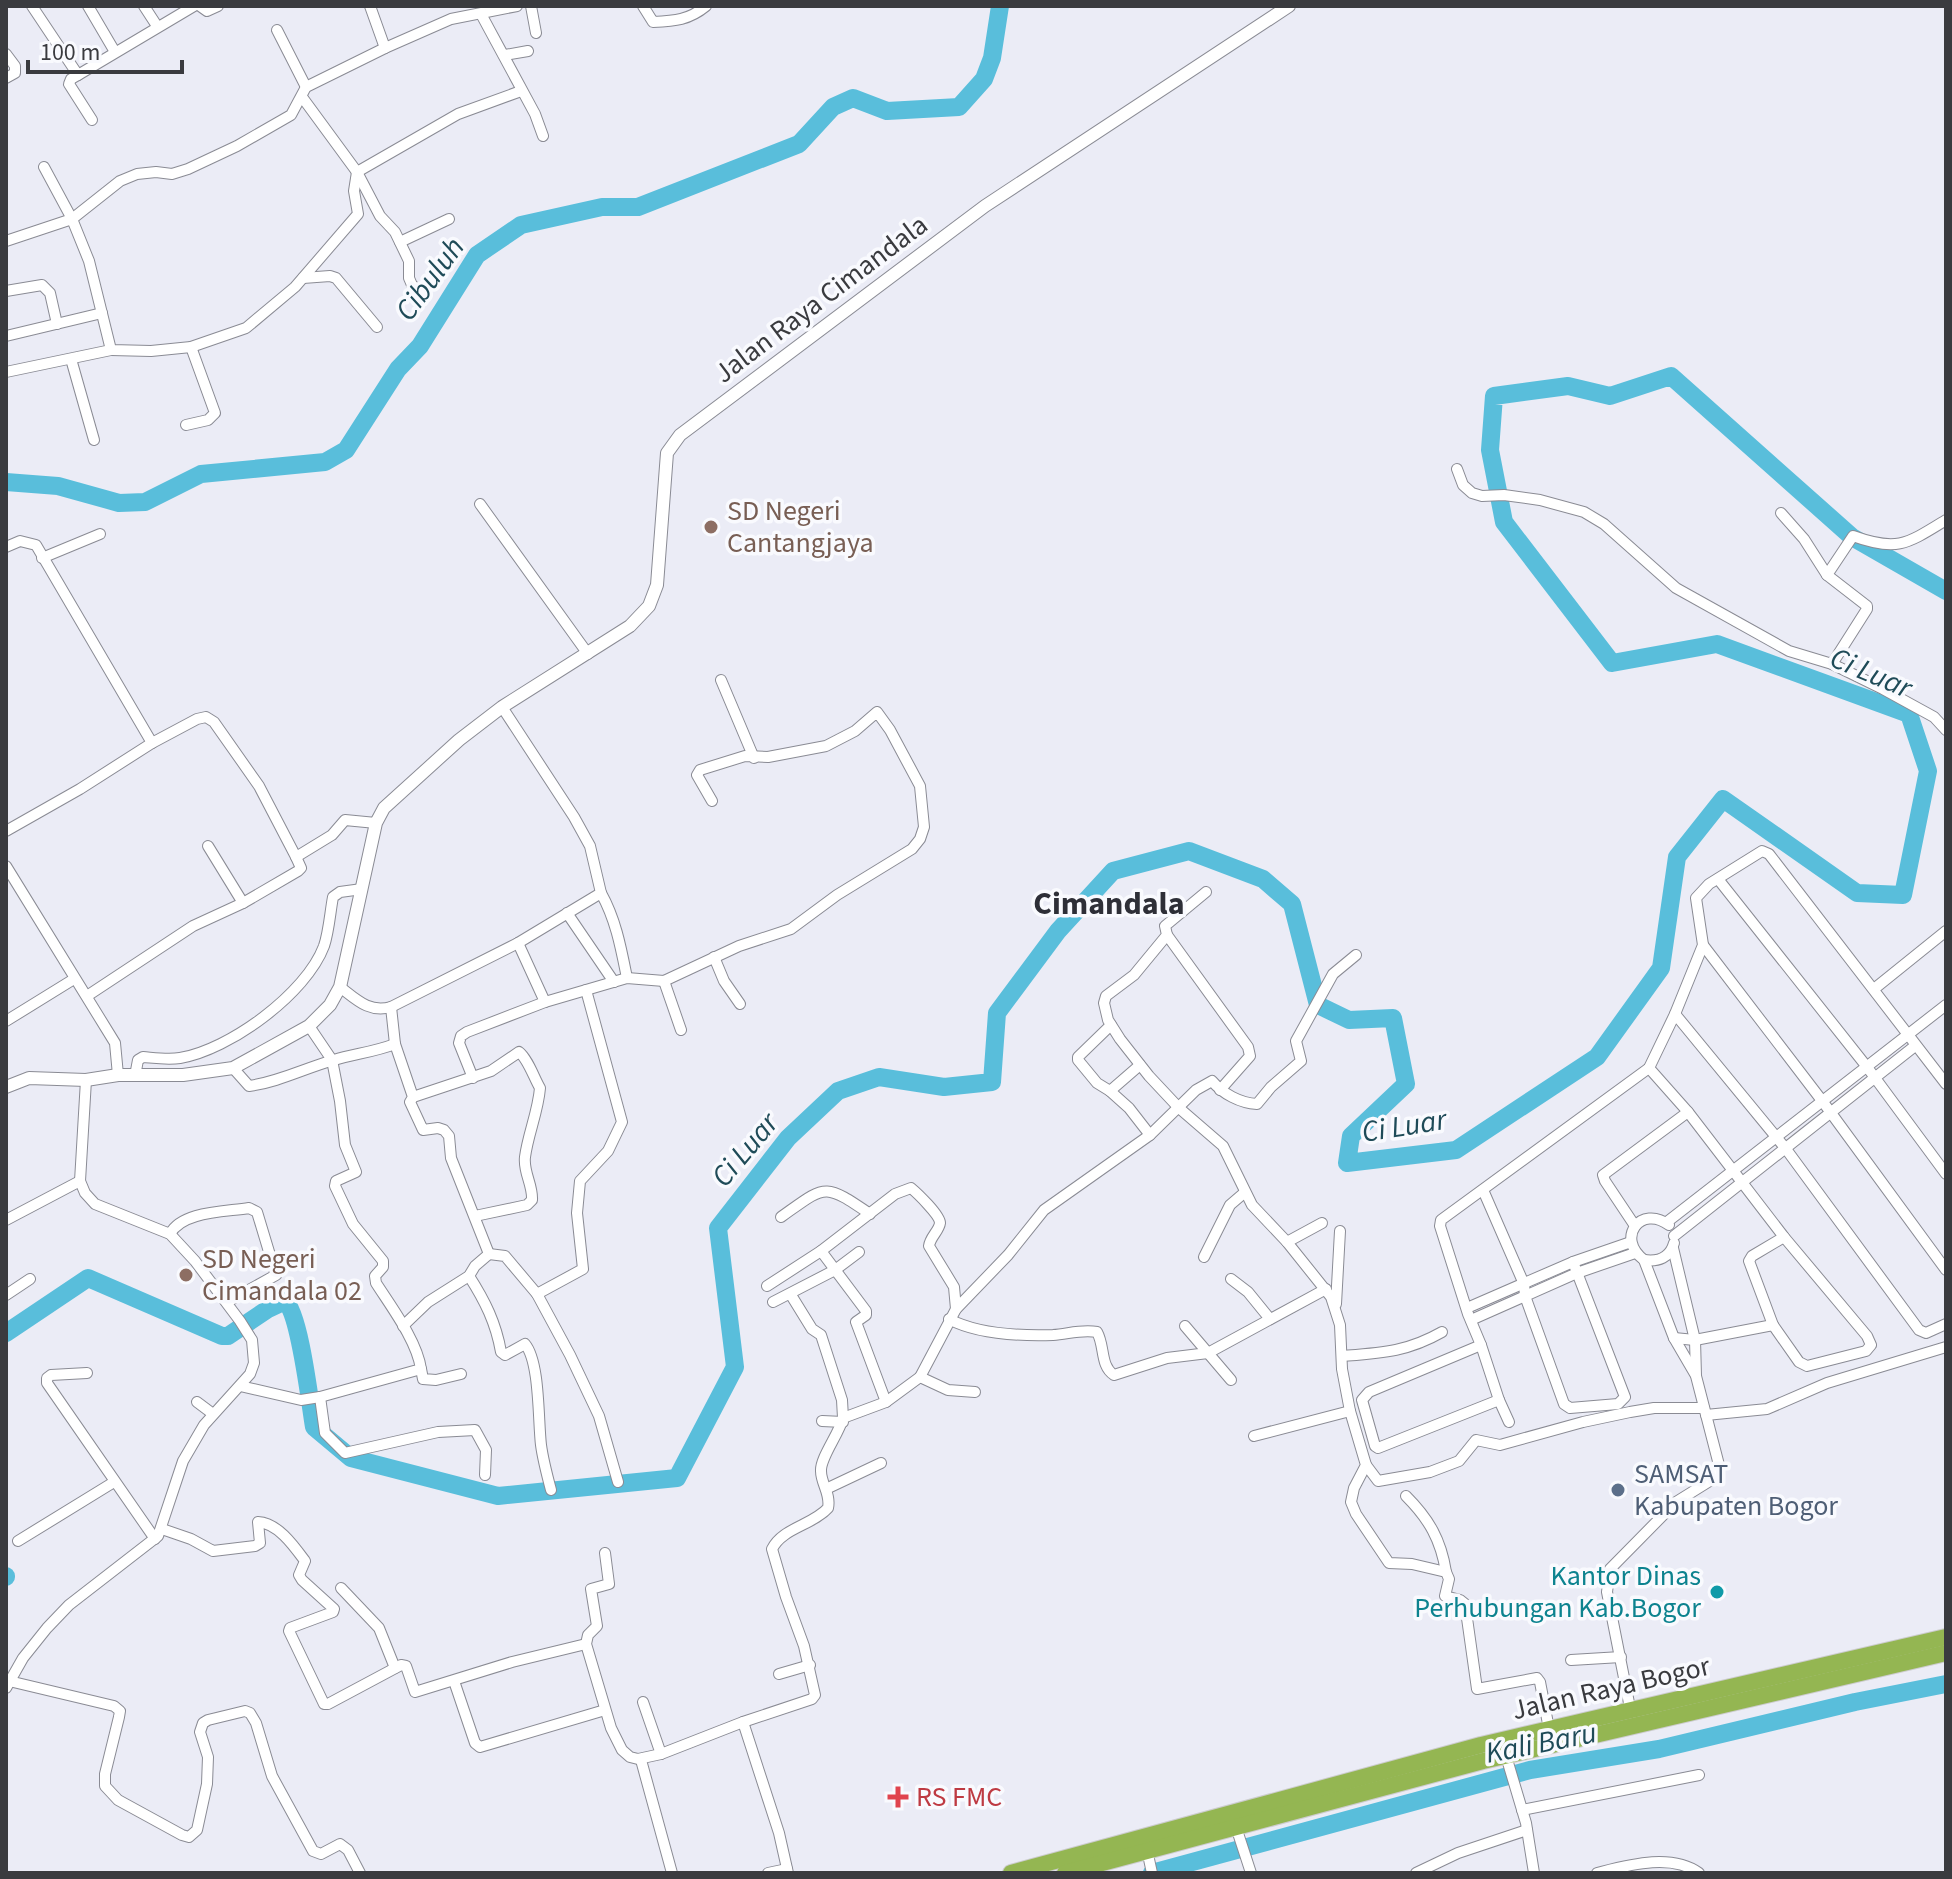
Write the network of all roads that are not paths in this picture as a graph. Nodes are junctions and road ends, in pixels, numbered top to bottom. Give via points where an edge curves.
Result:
1 (32, 6) edge
2 (88, 6) edge
3 (144, 6) edge
4 (197, 6) edge
5 (218, 6) edge
6 (370, 6) edge
7 (517, 6) edge
8 (531, 6) edge
9 (643, 6) edge
10 (706, 6) edge
11 (1289, 6) edge
12 (481, 14) junction
13 (157, 26) junction
14 (277, 30) dead end
15 (536, 33) dead end
16 (385, 48) junction
17 (528, 51) dead end
18 (115, 52) junction
19 (6, 54) edge
20 (505, 55) junction
21 (78, 75) junction
22 (6, 78) edge
23 (521, 91) junction
24 (304, 92) junction
25 (92, 120) dead end
26 (543, 136) dead end
27 (44, 167) dead end
28 (357, 172) junction
29 (72, 219) junction
30 (449, 219) dead end
31 (6, 241) edge
32 (400, 242) junction
33 (303, 278) junction
34 (6, 291) edge
35 (423, 293) dead end
36 (102, 313) junction
37 (57, 324) junction
38 (377, 327) dead end
39 (6, 336) edge
40 (191, 347) junction
41 (111, 350) junction
42 (71, 359) junction
43 (6, 372) edge
44 (186, 425) dead end
45 (94, 440) dead end
46 (1457, 469) dead end
47 (480, 504) dead end
48 (1781, 513) dead end
49 (1946, 520) edge
50 (100, 534) dead end
51 (6, 547) edge
52 (42, 558) junction
53 (1829, 573) junction
54 (588, 654) junction
55 (1832, 664) junction
56 (721, 680) dead end
57 (502, 707) junction
58 (1946, 730) edge
59 (152, 743) junction
60 (754, 758) junction
61 (712, 801) dead end
62 (376, 823) junction
63 (6, 831) edge
64 (208, 846) dead end
65 (296, 857) junction
66 (6, 866) edge
67 (1718, 879) junction
68 (362, 889) junction
69 (1206, 892) dead end
70 (601, 893) junction
71 (243, 903) junction
72 (567, 913) junction
73 (1946, 931) edge
74 (1167, 935) junction
75 (518, 943) junction
76 (1703, 945) junction
77 (1356, 955) dead end
78 (714, 957) junction
79 (627, 978) junction
80 (74, 979) junction
81 (664, 981) junction
82 (614, 982) junction
83 (340, 987) junction
84 (1874, 989) junction
85 (586, 990) junction
86 (87, 996) junction
87 (545, 1002) junction
88 (740, 1004) dead end
89 (1946, 1005) edge
90 (391, 1007) junction
91 (1675, 1014) junction
92 (6, 1021) edge
93 (1111, 1025) junction
94 (309, 1026) junction
95 (681, 1030) dead end
96 (1908, 1035) junction
97 (395, 1044) junction
98 (1915, 1046) junction
99 (178, 1059) junction
100 (332, 1060) junction
101 (1140, 1065) junction
102 (1867, 1067) junction
103 (233, 1068) junction
104 (1649, 1068) junction
105 (1941, 1068) edge
106 (118, 1075) junction
107 (183, 1075) junction
108 (135, 1076) junction
109 (473, 1078) junction
110 (1876, 1078) junction
111 (86, 1080) junction
112 (1946, 1084) edge
113 (6, 1087) edge
114 (1220, 1090) junction
115 (1110, 1091) junction
116 (413, 1097) junction
117 (1823, 1102) junction
118 (1179, 1108) junction
119 (1688, 1112) junction
120 (1831, 1113) junction
121 (1150, 1135) junction
122 (1777, 1139) junction
123 (1786, 1149) junction
124 (1734, 1172) junction
125 (1946, 1174) edge
126 (80, 1181) junction
127 (1742, 1181) junction
128 (1483, 1190) junction
129 (1244, 1193) junction
130 (870, 1214) junction
131 (475, 1216) junction
132 (781, 1217) dead end
133 (6, 1220) edge
134 (1667, 1222) junction
135 (1322, 1223) dead end
136 (1635, 1226) junction
137 (1340, 1231) dead end
138 (170, 1234) junction
139 (1784, 1237) junction
140 (1287, 1242) junction
141 (1674, 1242) junction
142 (821, 1251) junction
143 (859, 1252) dead end
144 (1637, 1252) junction
145 (489, 1254) junction
146 (1204, 1257) dead end
147 (1575, 1268) junction
148 (835, 1270) junction
149 (1946, 1270) edge
150 (469, 1276) junction
151 (30, 1279) dead end
152 (1231, 1279) dead end
153 (1524, 1284) junction
154 (767, 1286) dead end
155 (1326, 1289) junction
156 (537, 1294) junction
157 (6, 1295) edge
158 (791, 1295) junction
159 (1525, 1296) junction
160 (227, 1302) junction
161 (773, 1302) dead end
162 (1467, 1308) junction
163 (1335, 1310) junction
164 (952, 1314) junction
165 (1270, 1319) junction
166 (1471, 1320) junction
167 (1946, 1324) edge
168 (1773, 1325) junction
169 (403, 1326) junction
170 (1185, 1326) dead end
171 (1442, 1332) dead end
172 (1674, 1338) junction
173 (1695, 1340) junction
174 (1481, 1345) junction
175 (1946, 1347) edge
176 (1208, 1353) junction
177 (1342, 1356) junction
178 (421, 1369) junction
179 (87, 1373) dead end
180 (461, 1374) dead end
181 (1696, 1376) junction
182 (920, 1377) junction
183 (1231, 1380) dead end
184 (240, 1386) junction
185 (975, 1392) dead end
186 (310, 1399) junction
187 (1499, 1400) junction
188 (197, 1402) dead end
189 (886, 1402) junction
190 (1350, 1411) junction
191 (1705, 1412) junction
192 (213, 1414) junction
193 (843, 1420) junction
194 (822, 1421) dead end
195 (1509, 1422) dead end
196 (1254, 1436) dead end
197 (881, 1463) dead end
198 (1366, 1465) junction
199 (485, 1475) dead end
200 (114, 1482) junction
201 (618, 1482) dead end
202 (826, 1489) junction
203 (551, 1490) dead end
204 (1406, 1496) dead end
205 (162, 1529) junction
206 (155, 1539) junction
207 (18, 1541) dead end
208 (605, 1553) dead end
209 (1446, 1572) junction
210 (341, 1588) dead end
211 (1946, 1637) edge
212 (586, 1644) junction
213 (1946, 1653) edge
214 (1621, 1657) junction
215 (1571, 1660) dead end
216 (810, 1665) junction
217 (395, 1668) junction
218 (779, 1674) dead end
219 (454, 1681) junction
220 (7, 1684) edge
221 (643, 1702) dead end
222 (605, 1710) junction
223 (1630, 1710) junction
224 (743, 1722) junction
225 (1633, 1727) junction
226 (1549, 1729) junction
227 (661, 1754) junction
228 (641, 1760) junction
229 (1507, 1761) junction
230 (1699, 1775) dead end
231 (1522, 1810) junction
232 (1527, 1830) junction
233 (1237, 1831) junction
234 (1149, 1862) edge
235 (788, 1871) edge
236 (1251, 1871) edge
237 (360, 1873) edge
238 (672, 1873) edge
239 (768, 1873) edge
240 (1011, 1873) edge
241 (1065, 1873) edge
242 (1416, 1873) edge
243 (1534, 1873) edge
244 (1597, 1873) edge
245 (1699, 1873) edge

1 - 21 street
2 - 18 street
3 - 13 street
4 - 5 street via 207,11
4 - 13 street
6 - 16 street
7 - 12 street
8 - 15 street
9 - 10 street via 653,22 683,20
11 - 54 street, Jalan Raya Cimandala via 985,206 680,435 667,453 654,596 630,626
12 - 16 street via 451,19
12 - 20 street
13 - 18 street
14 - 24 street
16 - 24 street
17 - 20 street
18 - 21 street
19 - 22 street via 15,66 15,73
20 - 23 street
21 - 25 street via 69,84
23 - 26 street
23 - 28 street via 458,114
24 - 28 street
24 - 29 street via 291,115 237,146 172,174 144,172 120,181
27 - 29 street
28 - 32 street
28 - 33 street via 358,214
29 - 31 street
29 - 36 street
30 - 32 street
32 - 35 street via 412,285
33 - 38 street via 336,278
33 - 40 street via 246,328
34 - 37 street via 42,285 50,293
36 - 37 street
36 - 41 street
37 - 39 street
40 - 41 street
40 - 44 street via 215,413
41 - 42 street
42 - 43 street
42 - 45 street
46 - 55 street via 1467,489 1482,496 1504,495 1584,512 1676,588 1789,651
47 - 54 street
48 - 53 street
49 - 53 street via 1896,546 1853,536
50 - 52 street
51 - 52 street via 28,541
52 - 59 street
53 - 55 street via 1867,607
54 - 57 street, Jalan Raya Cimandala
55 - 58 street via 1934,717
56 - 60 street
57 - 62 street, Jalan Raya Cimandala via 400,791
57 - 70 street via 585,836
59 - 63 street
59 - 65 street via 197,719 214,722 259,786
60 - 61 street via 733,758 697,772
60 - 78 street via 826,746 877,712 920,786 924,827 912,849 802,923
62 - 65 street via 345,820 332,835
62 - 68 street, Jalan Raya Cimandala
64 - 71 street
65 - 71 street via 298,871
66 - 80 street
67 - 76 street via 1696,898
67 - 84 street via 1767,852
67 - 102 street
68 - 83 street, Jalan Raya Cimandala
68 - 99 street via 333,897 325,944 294,990 247,1030 208,1051
69 - 74 street via 1165,926
70 - 72 street
70 - 79 street
71 - 86 street via 193,926
72 - 75 street
72 - 82 street
73 - 84 street
74 - 93 street via 1134,975 1106,996
74 - 114 street via 1248,1047 1246,1063
75 - 87 street
75 - 90 street
76 - 91 street
76 - 117 street
77 - 114 street via 1336,971 1296,1041 1301,1061 1257,1104
78 - 81 street
78 - 88 street
79 - 81 street
79 - 82 street
80 - 86 street
80 - 92 street
81 - 95 street
82 - 85 street
83 - 90 street via 369,1008
83 - 94 street, Jalan Raya Cimandala
84 - 96 street
85 - 87 street
85 - 156 street via 622,1122 608,1151 580,1181 577,1213 583,1269
86 - 106 street via 115,1043
87 - 109 street via 461,1036
89 - 96 street
90 - 97 street
91 - 104 street
91 - 122 street
93 - 101 street
93 - 115 street via 1077,1058
94 - 100 street
94 - 103 street, Jalan Raya Cimandala
96 - 98 street
96 - 102 street
97 - 100 street
97 - 116 street
98 - 105 street
98 - 110 street
99 - 107 street
99 - 108 street via 143,1057
100 - 103 street via 249,1086
100 - 169 street via 345,1145 356,1172 335,1186 353,1224 383,1261 376,1283
101 - 115 street
101 - 118 street
102 - 110 street
102 - 117 street
103 - 107 street, Jalan Raya Cimandala
104 - 119 street
104 - 128 street
105 - 112 street
106 - 108 street, Jalan Raya Cimandala
106 - 111 street, Jalan Raya Cimandala
107 - 108 street, Jalan Raya Cimandala
109 - 116 street
109 - 131 street via 519,1052 540,1088 525,1156 532,1200
110 - 120 street
110 - 125 street
111 - 113 street, Jalan Raya Cimandala via 29,1078
111 - 126 street
114 - 118 street via 1210,1081
115 - 121 street
116 - 131 street via 410,1102 423,1130 444,1130 449,1136 451,1158
117 - 120 street
117 - 122 street
118 - 121 street
118 - 129 street via 1230,1155
119 - 124 street
119 - 136 street via 1603,1175
120 - 123 street
120 - 149 street
121 - 164 street via 1044,1210
122 - 123 street
122 - 124 street
123 - 127 street
123 - 167 street via 1919,1330 1926,1333
124 - 127 street
124 - 134 street
126 - 133 street
126 - 138 street via 95,1204
127 - 139 street
127 - 141 street
128 - 153 street
128 - 162 street via 1440,1226
129 - 140 street
129 - 146 street via 1230,1205
130 - 132 street via 825,1190
130 - 142 street
130 - 164 street via 906,1188 938,1217 929,1246 954,1287
131 - 145 street
134 - 136 street via 1645,1219
134 - 141 street
135 - 140 street
136 - 144 street
137 - 163 street
138 - 160 street
138 - 160 street via 184,1220 249,1208 257,1212 276,1275
139 - 168 street via 1749,1261
139 - 168 street via 1871,1345 1866,1351 1807,1366
140 - 155 street
141 - 144 street via 1667,1257 1656,1261
141 - 173 street
142 - 148 street
142 - 154 street
143 - 148 street
144 - 147 street
144 - 172 street
145 - 150 street
145 - 156 street via 505,1256
147 - 153 street
147 - 159 street
147 - 159 street via 1625,1397 1620,1403 1566,1406
148 - 158 street
148 - 189 street via 866,1311 856,1325
150 - 169 street via 428,1302
150 - 203 street via 486,1302 501,1352 528,1346
151 - 157 street
152 - 165 street
153 - 159 street
153 - 162 street
155 - 163 street
155 - 165 street
156 - 201 street via 599,1416
158 - 161 street
158 - 193 street via 821,1335 842,1400
159 - 166 street
160 - 184 street via 252,1340 252,1369
162 - 166 street
163 - 177 street
164 - 176 street via 963,1326 1009,1332 1097,1332 1108,1371 1114,1375 1167,1358
164 - 182 street
165 - 176 street
166 - 174 street
168 - 173 street
169 - 178 street
170 - 176 street
171 - 177 street via 1393,1352
172 - 173 street
172 - 181 street
173 - 181 street
174 - 187 street
174 - 187 street via 1363,1395 1375,1446
175 - 191 street via 1827,1383 1767,1409
176 - 183 street
177 - 190 street
178 - 180 street via 423,1379
178 - 186 street
179 - 200 street via 51,1375 47,1383
181 - 191 street
182 - 185 street via 948,1390
182 - 189 street
184 - 186 street
184 - 192 street
186 - 199 street via 325,1433 345,1453 438,1432 475,1430 486,1450
187 - 195 street
188 - 192 street
189 - 193 street
190 - 196 street
190 - 198 street
191 - 198 street via 1654,1408 1500,1445 1476,1440 1459,1461 1378,1481
191 - 214 street via 1719,1465 1716,1475 1676,1502 1610,1569 1607,1592
192 - 205 street via 183,1461
193 - 194 street
193 - 202 street via 820,1469
197 - 202 street
198 - 209 street via 1351,1502 1382,1556 1395,1565
200 - 206 street
200 - 207 street
202 - 216 street via 830,1502 824,1513 780,1538 772,1549
204 - 209 street via 1440,1542
205 - 206 street
205 - 217 street via 213,1551 255,1546 260,1543 256,1525 263,1522 296,1550 305,1561 302,1580 334,1609 289,1631 324,1704
206 - 220 street via 69,1605
208 - 212 street via 609,1584 591,1589 597,1626
209 - 226 street via 1445,1596 1465,1604 1477,1689 1537,1678
210 - 217 street via 379,1628
211 - 223 highway, Jalan Raya Bogor
212 - 219 street
212 - 222 street
213 - 225 highway, Jalan Raya Bogor
214 - 215 street
214 - 223 street
216 - 218 street
216 - 224 street via 812,1699
217 - 219 street via 406,1666 415,1692
219 - 222 street via 480,1747
220 - 237 street via 120,1711 105,1786 118,1800 189,1837 197,1830 209,1771 200,1732 203,1723 250,1713 272,1776 313,1851 321,1854 340,1844
221 - 227 street
222 - 228 street via 622,1750
223 - 225 street
223 - 226 highway, Jalan Raya Bogor
224 - 227 street
224 - 235 street
225 - 229 highway, Jalan Raya Bogor
226 - 240 highway, Jalan Raya Bogor
227 - 228 street
228 - 238 street
229 - 231 street
229 - 233 highway, Jalan Raya Bogor
230 - 231 street
231 - 232 street
232 - 242 street
232 - 243 street
233 - 234 highway, Jalan Raya Bogor
233 - 236 street
234 - 241 highway, Jalan Raya Bogor
235 - 239 street
244 - 245 street via 1669,1863

